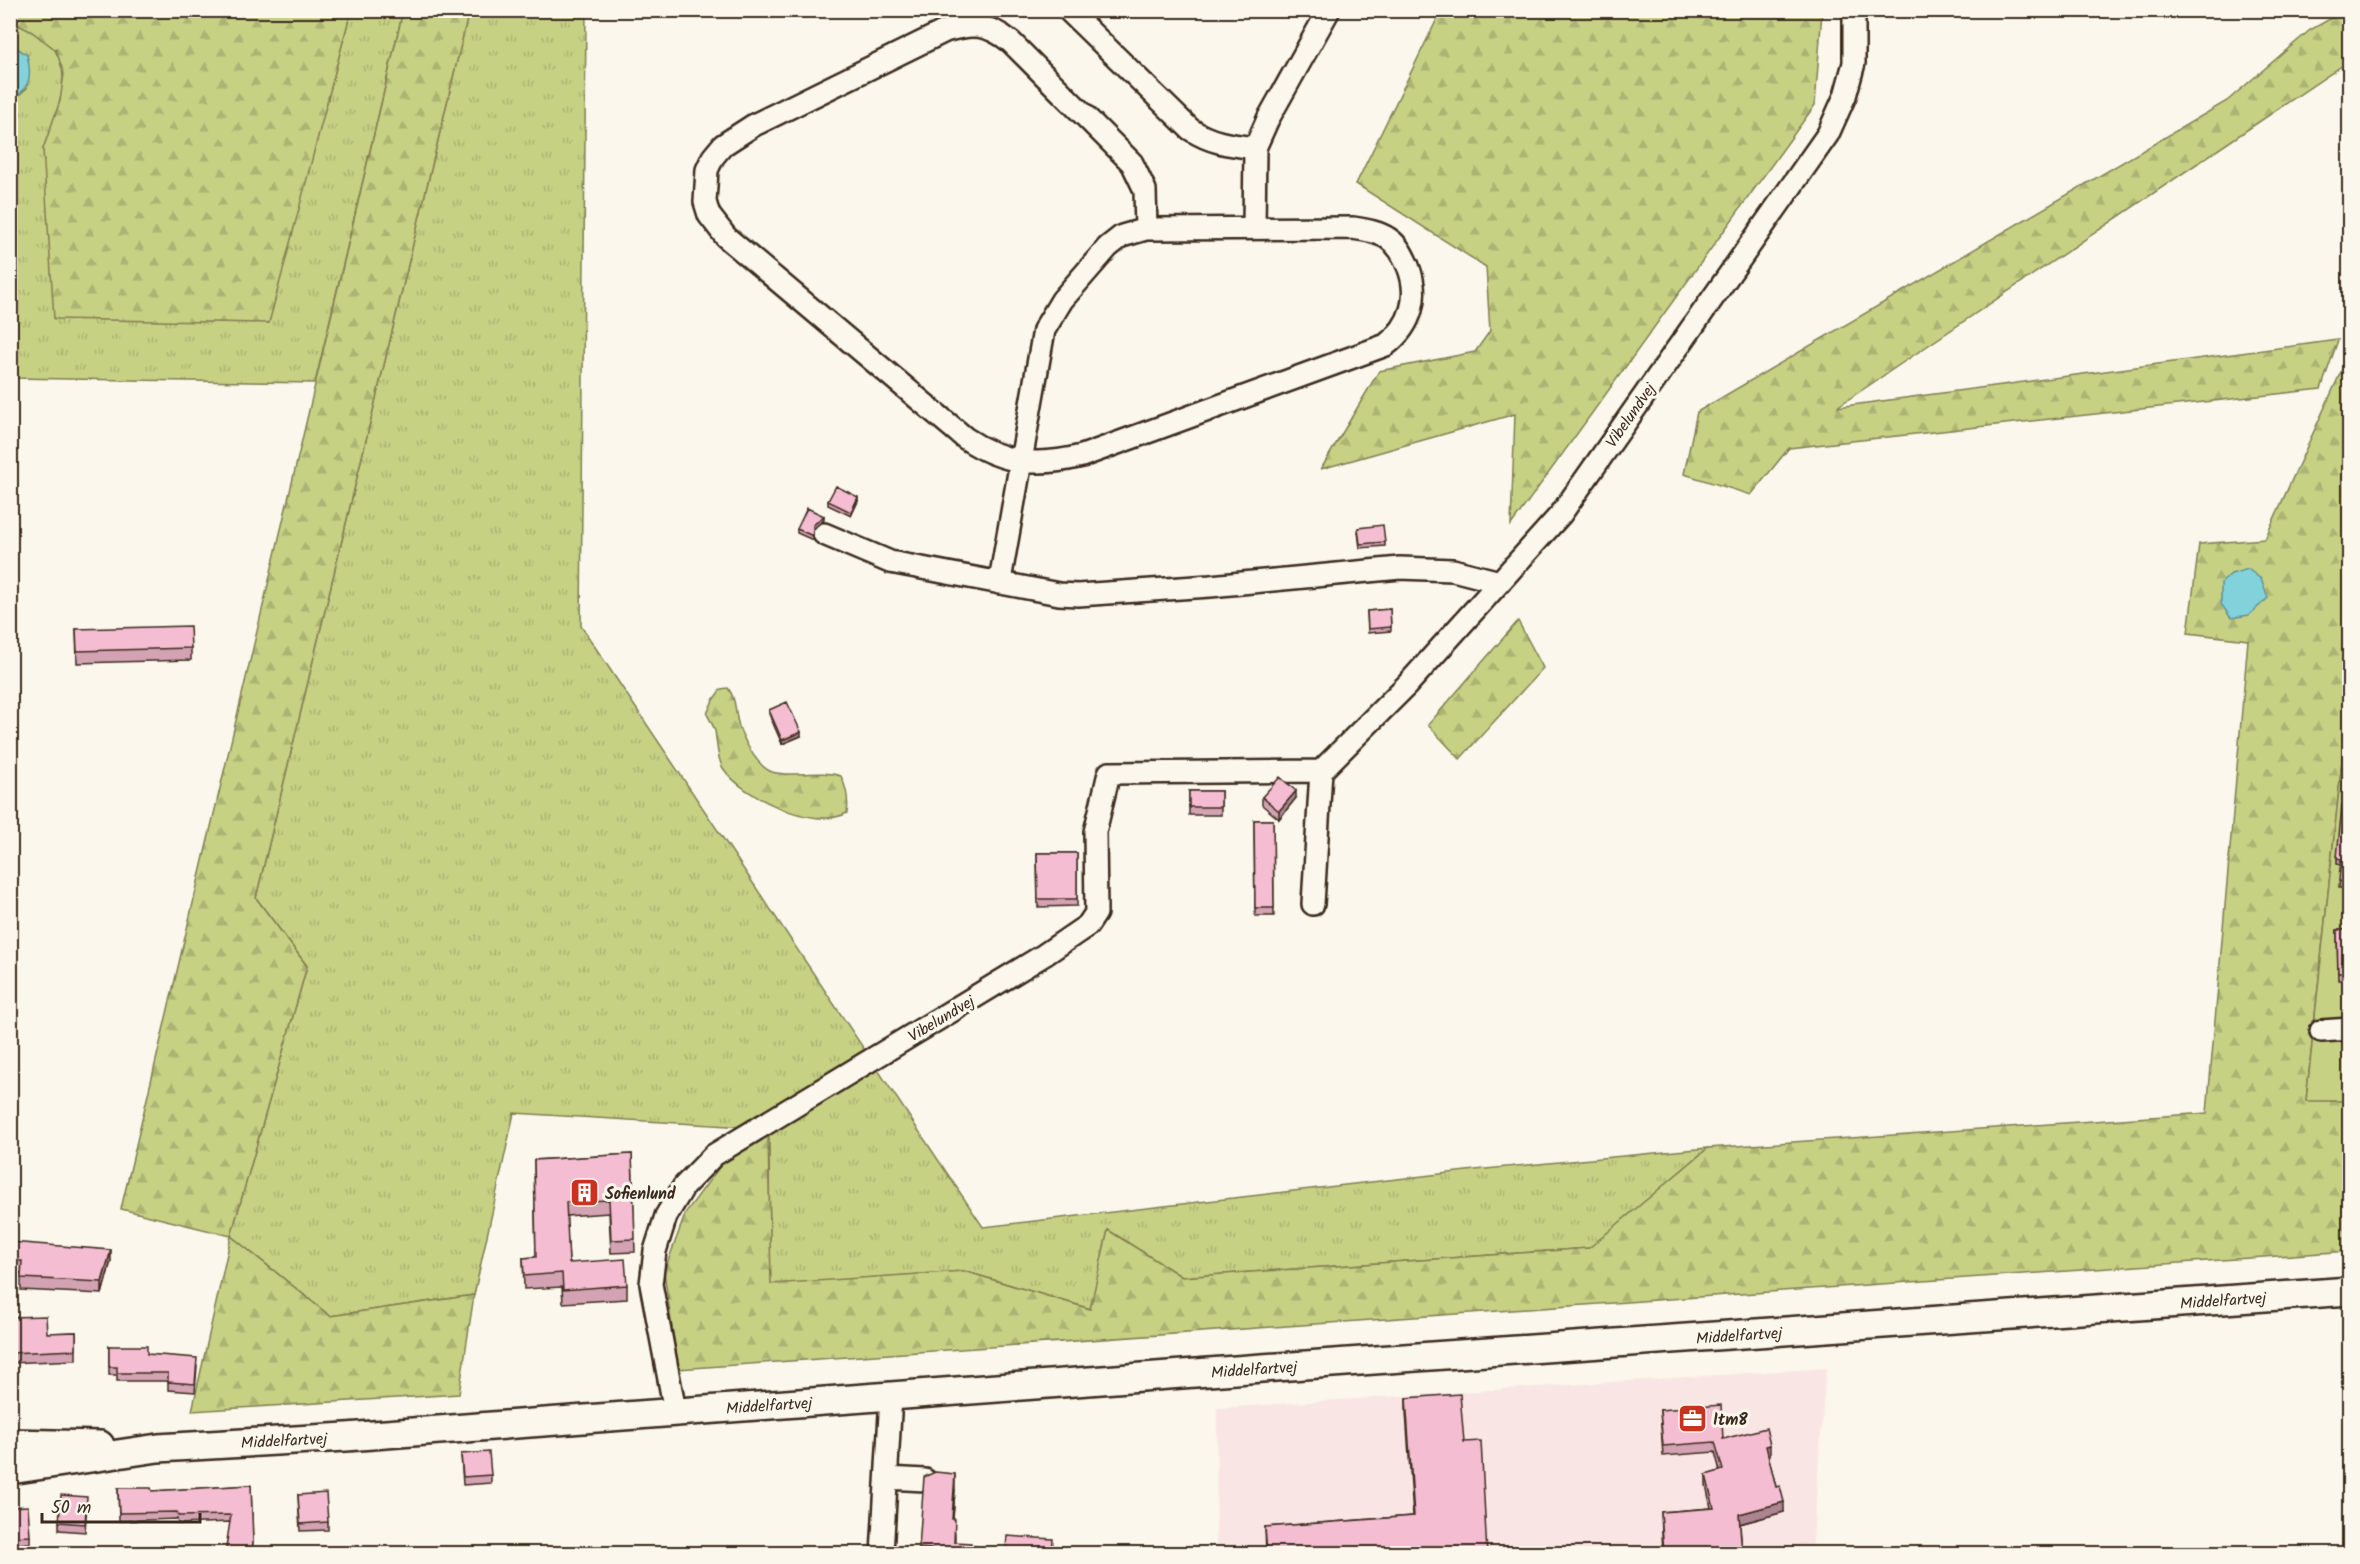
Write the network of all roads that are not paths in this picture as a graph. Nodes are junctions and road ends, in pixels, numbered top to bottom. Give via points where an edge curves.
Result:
1 (1068, 10) edge
2 (1329, 10) edge
3 (1854, 10) edge
4 (1255, 148) junction
5 (1254, 228) junction
6 (1146, 229) junction
7 (1020, 461) junction
8 (824, 534) dead end
9 (1500, 582) junction
10 (999, 583) junction
11 (1321, 771) junction
12 (1313, 904) dead end
13 (2349, 1029) edge
14 (2320, 1031) dead end
15 (2349, 1291) edge
16 (891, 1396) junction
17 (675, 1412) junction
18 (10, 1443) edge
19 (158, 1448) junction
20 (10, 1470) edge
21 (887, 1478) junction
22 (925, 1480) edge
23 (882, 1554) edge

1 - 4 street via 1190,129 1220,144
2 - 4 street
3 - 9 street, Vibelundvej via 1854,63 1828,134 1561,514
4 - 5 street
5 - 6 street
5 - 7 street via 1353,228 1389,239 1401,251 1414,280 1413,304 1405,326 1386,345 1082,456 1056,463
6 - 7 street via 1122,236 1108,247 1062,300 1044,330
6 - 7 street via 1145,190 1132,163 1011,42 981,26 964,26 934,37 754,125 713,157 707,170 705,202 709,215 726,237 965,438 987,453
7 - 10 street
8 - 10 street via 890,562
9 - 10 street via 1453,570 1400,568 1078,595
9 - 11 street, Vibelundvej via 1407,685
11 - 12 street
11 - 17 street, Vibelundvej via 1109,772 1095,832 1096,913 1088,925 714,1155 684,1186 666,1216 655,1251 651,1284
13 - 14 street
15 - 16 main road, Middelfartvej
16 - 17 main road, Middelfartvej
16 - 21 street
17 - 19 main road, Middelfartvej
18 - 19 main road, Middelfartvej
19 - 20 main road, Middelfartvej
21 - 22 street
21 - 23 street

